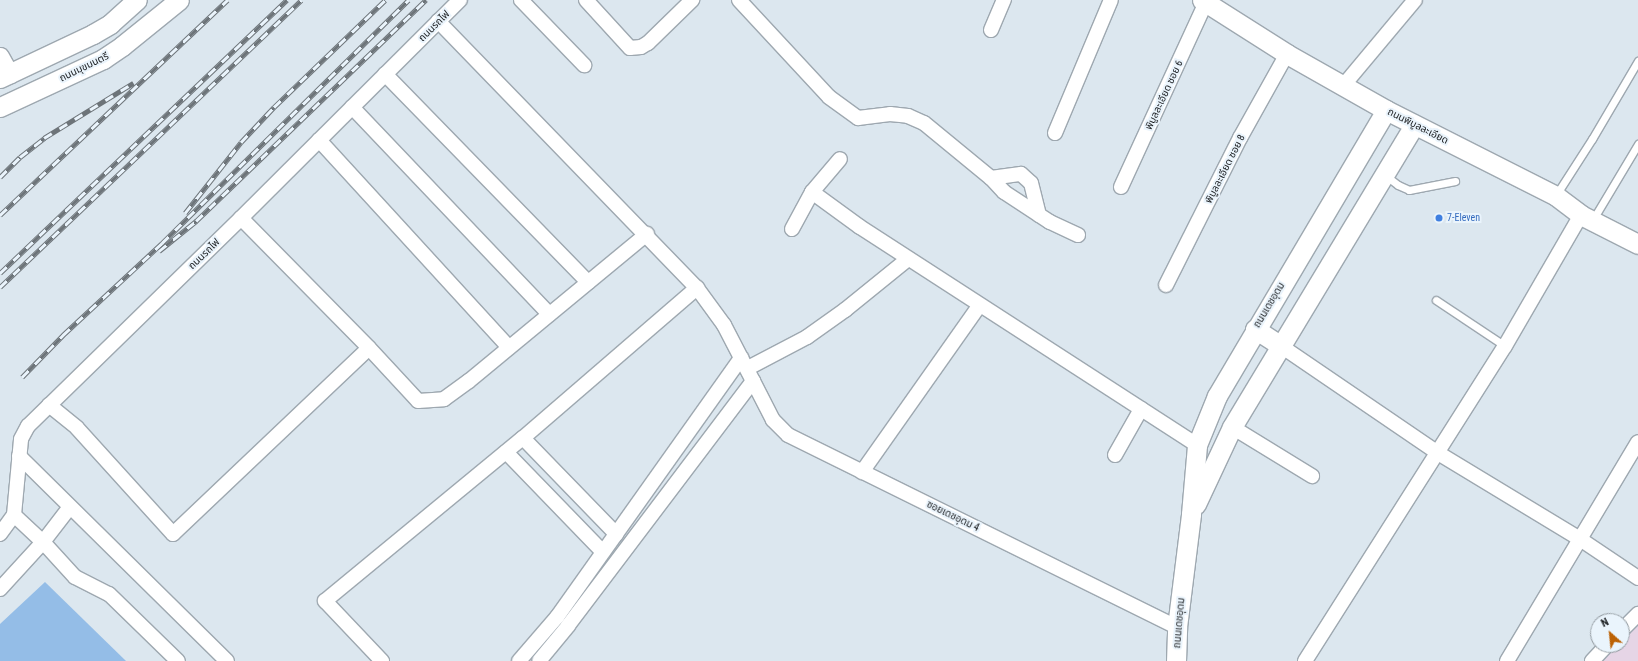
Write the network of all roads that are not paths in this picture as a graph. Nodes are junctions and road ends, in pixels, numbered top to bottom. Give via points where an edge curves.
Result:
1 (137, 0) edge
2 (179, 0) edge
3 (460, 0) edge
4 (521, 0) edge
5 (586, 0) edge
6 (692, 0) edge
7 (739, 0) edge
8 (1004, 0) edge
9 (1111, 0) edge
10 (1415, 0) edge
11 (1204, 1) edge
12 (438, 21) junction
13 (991, 30) dead end
14 (1287, 54) junction
15 (0, 56) edge
16 (1638, 62) edge
17 (584, 66) dead end
18 (384, 74) junction
19 (5, 76) edge
20 (1343, 86) junction
21 (30, 92) junction
22 (0, 107) edge
23 (352, 107) junction
24 (1386, 110) junction
25 (1414, 125) junction
26 (1055, 133) dead end
27 (319, 140) junction
28 (1638, 144) edge
29 (840, 159) dead end
30 (1384, 175) junction
31 (991, 178) junction
32 (1455, 181) dead end
33 (1121, 188) dead end
34 (812, 192) junction
35 (1556, 196) junction
36 (1039, 215) junction
37 (240, 218) junction
38 (1586, 218) junction
39 (792, 229) dead end
40 (646, 234) junction
41 (1078, 235) dead end
42 (1638, 244) edge
43 (908, 259) junction
44 (588, 282) junction
45 (1166, 285) dead end
46 (697, 288) junction
47 (1436, 300) dead end
48 (980, 305) junction
49 (549, 314) junction
50 (1255, 329) junction
51 (1281, 346) junction
52 (1505, 346) junction
53 (509, 347) junction
54 (369, 348) junction
55 (747, 369) junction
56 (49, 405) junction
57 (1141, 409) junction
58 (1232, 427) junction
59 (523, 438) junction
60 (1638, 442) edge
61 (1196, 445) junction
62 (506, 452) junction
63 (1438, 453) junction
64 (1115, 455) dead end
65 (19, 456) junction
66 (862, 472) junction
67 (1312, 476) dead end
68 (70, 507) junction
69 (1191, 514) junction
70 (14, 515) junction
71 (0, 534) edge
72 (616, 534) junction
73 (1580, 538) junction
74 (43, 542) junction
75 (604, 552) junction
76 (1638, 578) edge
77 (0, 589) edge
78 (1638, 614) edge
79 (1630, 622) edge
80 (1177, 626) junction
81 (1600, 653) edge
82 (178, 661) edge
83 (227, 661) edge
84 (382, 661) edge
85 (520, 661) edge
86 (539, 661) edge
87 (1176, 661) edge
88 (1305, 661) edge
89 (1507, 661) edge
90 (1592, 661) edge

1 - 19 main road via 110,24 93,34
2 - 21 main road, ถนนมุขมนตรี via 103,58
3 - 12 street, ถนนรถไฟ
4 - 17 street
5 - 6 street via 630,48 648,44
7 - 31 street via 829,97 858,118 890,114 908,116 924,122
8 - 13 street
9 - 26 street
10 - 20 street
11 - 14 main road, ถนนพิบูลละเอียด
11 - 33 street, พิบูลละเอียด ซอย 6
12 - 18 street, ถนนรถไฟ
12 - 40 street, ซอยเดชอุดม 4
14 - 20 main road, ถนนพิบูลละเอียด
14 - 45 street, พิบูลละเอียด ซอย 8 via 1240,138
15 - 19 street
16 - 35 lane
18 - 23 street, ถนนรถไฟ
18 - 44 street
19 - 21 main road
20 - 24 main road, ถนนพิบูลละเอียด
21 - 22 main road, ถนนมุขมนตรี
23 - 27 street, ถนนรถไฟ
23 - 49 street
24 - 25 main road, ถนนพิบูลละเอียด
24 - 50 main road, ถนนเดชอุดม
25 - 30 main road, ถนนเดชอุดม
25 - 35 main road, ถนนพิบูลละเอียด
27 - 37 street, ถนนรถไฟ
27 - 53 street
28 - 38 lane
29 - 34 street
30 - 32 lane via 1409,190
30 - 51 main road, ถนนเดชอุดม
31 - 36 street via 1004,192
31 - 36 street via 1020,174 1031,183
34 - 39 street
34 - 43 street via 860,228
35 - 38 main road, ถนนพิบูลละเอียด
36 - 41 street
37 - 54 street
37 - 56 street, ถนนรถไฟ
38 - 42 main road, ถนนพิบูลละเอียด
38 - 52 street
40 - 44 street
40 - 46 street, ซอยเดชอุดม 4
43 - 48 street
43 - 55 street via 807,337
44 - 49 street
46 - 55 street, ซอยเดชอุดม 4 via 724,325
46 - 59 street
47 - 52 lane
48 - 57 street
48 - 66 street
49 - 53 street
50 - 51 main road
50 - 61 main road, ถนนเดชอุดม via 1217,396
51 - 58 main road, ถนนเดชอุดม
51 - 63 street
52 - 63 street
53 - 54 street via 444,399 418,401
54 - 56 street via 174,534 77,428
55 - 66 street, ซอยเดชอุดม 4 via 773,420 788,435
55 - 72 street
55 - 86 street via 568,626
56 - 65 street, ถนนรถไฟ via 28,426 21,439
57 - 61 street
57 - 64 street
58 - 67 street
58 - 69 main road, ถนนเดชอุดม
59 - 62 street
59 - 72 street
60 - 73 street
61 - 69 main road, ถนนเดชอุดม
62 - 75 street
62 - 84 street via 325,601
63 - 73 street
63 - 88 street
65 - 68 street
65 - 70 street, ถนนรถไฟ
66 - 80 street, ซอยเดชอุดม 4
68 - 74 street
68 - 83 street
69 - 80 main road, ถนนเดชอุดม
70 - 71 street
70 - 74 street
72 - 75 street
73 - 76 street
73 - 89 street
74 - 77 street
74 - 82 street via 75,577 109,594
75 - 85 street via 557,617
78 - 79 street
80 - 87 main road, ถนนเดชอุดม
81 - 90 street

